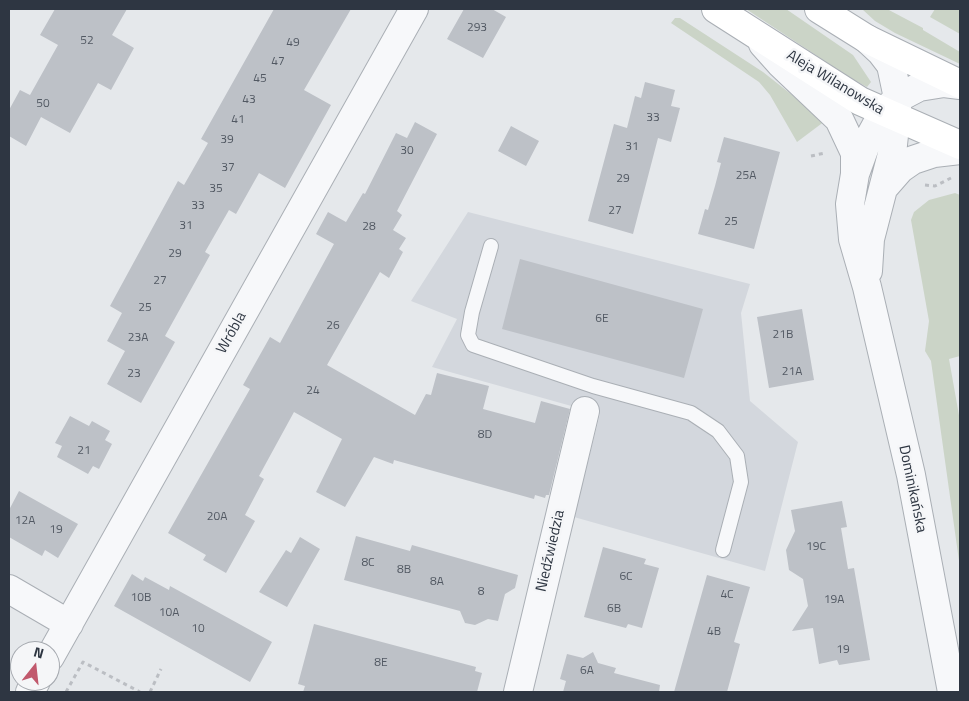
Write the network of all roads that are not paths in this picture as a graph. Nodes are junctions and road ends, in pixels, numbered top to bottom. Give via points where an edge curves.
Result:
1 (414, 9) edge
2 (716, 9) edge
3 (819, 9) edge
4 (755, 35) junction
5 (867, 39) junction
6 (960, 85) edge
7 (892, 110) junction
8 (960, 145) edge
9 (960, 150) edge
10 (856, 174) junction
11 (886, 185) junction
12 (491, 246) dead end
13 (867, 287) junction
14 (589, 398) junction
15 (723, 550) dead end
16 (9, 589) edge
17 (69, 624) junction
18 (59, 641) edge
19 (518, 692) edge
20 (952, 692) edge

1 - 17 street, Wróbla
2 - 4 main road, Aleja Wilanowska
3 - 5 main road
4 - 7 main road, Aleja Wilanowska via 836,88
4 - 10 street, Dominikańska via 839,119 855,152
5 - 6 main road
5 - 7 street, Dominikańska via 891,65
6 - 7 street via 919,87
7 - 8 main road, Aleja Wilanowska
7 - 10 street, Dominikańska via 866,144
7 - 11 street, Dominikańska
9 - 11 street, Dominikańska via 913,160
10 - 13 street, Dominikańska via 851,190 850,219
11 - 13 street, Dominikańska via 870,239
12 - 14 lane via 472,312 468,335 473,345
13 - 20 street, Dominikańska via 911,475
14 - 15 lane via 691,413 718,432 737,456 741,482
14 - 19 street, Niedźwiedzia
16 - 17 street
17 - 18 street, Wróbla

